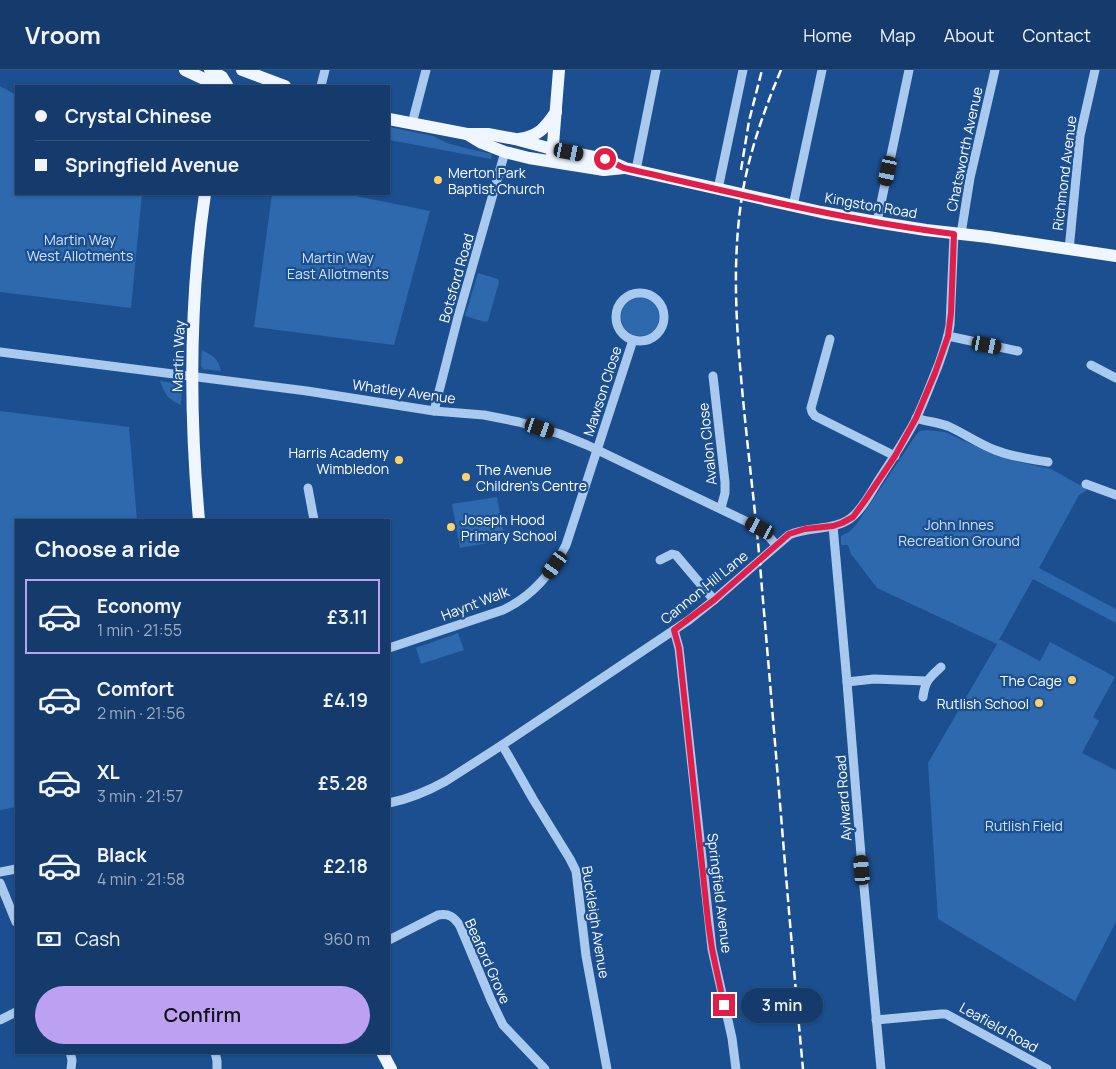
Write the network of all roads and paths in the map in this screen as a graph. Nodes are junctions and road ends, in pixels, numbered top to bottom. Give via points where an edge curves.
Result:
1 (185, 70) edge
2 (210, 70) edge
3 (234, 70) edge
4 (242, 70) edge
5 (326, 70) edge
6 (426, 70) edge
7 (559, 70) edge
8 (656, 70) edge
9 (743, 70) edge
10 (822, 70) edge
11 (909, 70) edge
12 (995, 70) edge
13 (1095, 70) edge
14 (222, 85) edge
15 (224, 85) edge
16 (225, 85) edge
17 (282, 85) edge
18 (321, 85) edge
19 (556, 112) junction
20 (414, 116) dead end
21 (390, 119) edge
22 (467, 134) junction
23 (515, 139) junction
24 (552, 149) junction
25 (505, 152) junction
26 (551, 162) junction
27 (630, 169) junction
28 (718, 189) junction
29 (205, 195) edge
30 (793, 206) junction
31 (877, 222) junction
32 (958, 234) junction
33 (1069, 250) junction
34 (1116, 256) edge
35 (948, 336) junction
36 (830, 339) dead end
37 (633, 340) junction
38 (1018, 351) dead end
39 (0, 352) edge
40 (1091, 365) dead end
41 (192, 376) junction
42 (713, 376) dead end
43 (1116, 378) edge
44 (434, 411) junction
45 (916, 418) junction
46 (597, 450) junction
47 (895, 456) junction
48 (1048, 462) dead end
49 (1086, 484) dead end
50 (308, 488) dead end
51 (1116, 495) edge
52 (721, 508) junction
53 (199, 519) edge
54 (314, 519) edge
55 (833, 526) junction
56 (776, 545) junction
57 (660, 560) dead end
58 (714, 600) junction
59 (674, 630) junction
60 (390, 648) edge
61 (941, 667) dead end
62 (926, 681) junction
63 (848, 682) junction
64 (923, 697) dead end
65 (502, 745) junction
66 (390, 803) edge
67 (15, 869) edge
68 (0, 872) edge
69 (0, 883) edge
70 (15, 920) edge
71 (390, 939) edge
72 (15, 1012) edge
73 (0, 1020) edge
74 (876, 1020) junction
75 (70, 1054) edge
76 (215, 1054) edge
77 (383, 1054) edge
78 (604, 1067) edge
79 (71, 1069) edge
80 (217, 1069) edge
81 (391, 1069) edge
82 (545, 1069) edge
83 (736, 1069) edge
84 (881, 1069) edge
85 (1047, 1069) edge

1 - 14 main road
2 - 15 main road via 222,77
3 - 16 main road
4 - 17 main road
5 - 18 street
6 - 20 street
7 - 19 main road
8 - 27 street
9 - 28 street
10 - 30 street
11 - 31 street
12 - 32 street, Chatsworth Avenue
13 - 33 street, Richmond Avenue via 1080,136
19 - 23 main road via 538,133
19 - 24 main road
21 - 22 main road
22 - 23 main road, Kingston Road
22 - 25 main road, Kingston Road
23 - 24 main road, Kingston Road
24 - 26 main road
24 - 27 main road, Kingston Road via 605,159
25 - 26 main road, Kingston Road
25 - 44 street, Botsford Road
26 - 27 main road, Kingston Road via 604,170
27 - 28 main road, Kingston Road
28 - 30 main road, Kingston Road
29 - 41 main road, Martin Way via 197,264
30 - 31 main road, Kingston Road
31 - 32 main road, Kingston Road
32 - 33 main road, Kingston Road
32 - 35 street, Cannon Hill Lane
33 - 34 main road, Kingston Road
35 - 38 street
35 - 45 street, Cannon Hill Lane
36 - 47 street via 812,412
37 - 37 street, Mawson Close via 620,330 617,314 624,300 631,295 648,295 660,303 663,325 654,337
37 - 46 street, Mawson Close
39 - 41 street, Whatley Avenue
40 - 43 street
41 - 44 street, Whatley Avenue
41 - 53 main road, Martin Way
42 - 52 street, Avalon Close via 725,482
44 - 46 street, Whatley Avenue via 519,422 560,434
45 - 47 street, Cannon Hill Lane
45 - 48 street via 950,427 1008,455
46 - 52 street, Whatley Avenue
46 - 60 street, Haynt Walk via 566,546 533,590 503,610
47 - 55 street, Cannon Hill Lane via 853,517
49 - 51 street
50 - 54 street
52 - 56 street, Whatley Avenue via 760,528
55 - 56 street, Cannon Hill Lane via 796,531
55 - 63 street, Aylward Road
56 - 58 street, Cannon Hill Lane
57 - 58 street via 676,555
58 - 59 street, Cannon Hill Lane
59 - 65 street, Cannon Hill Lane
59 - 83 street, Springfield Avenue via 679,648 712,949
61 - 62 street
62 - 63 street via 874,679
62 - 64 street
63 - 74 street, Aylward Road
65 - 66 street, Cannon Hill Lane via 446,781
65 - 78 street, Buckleigh Avenue via 576,871
67 - 68 street
69 - 70 street
71 - 82 street, Beaford Grove via 438,915 449,915 455,919 503,1025
72 - 73 street
74 - 84 street, Aylward Road
74 - 85 street, Leafield Road via 946,1014
75 - 79 street
76 - 80 street
77 - 81 main road

